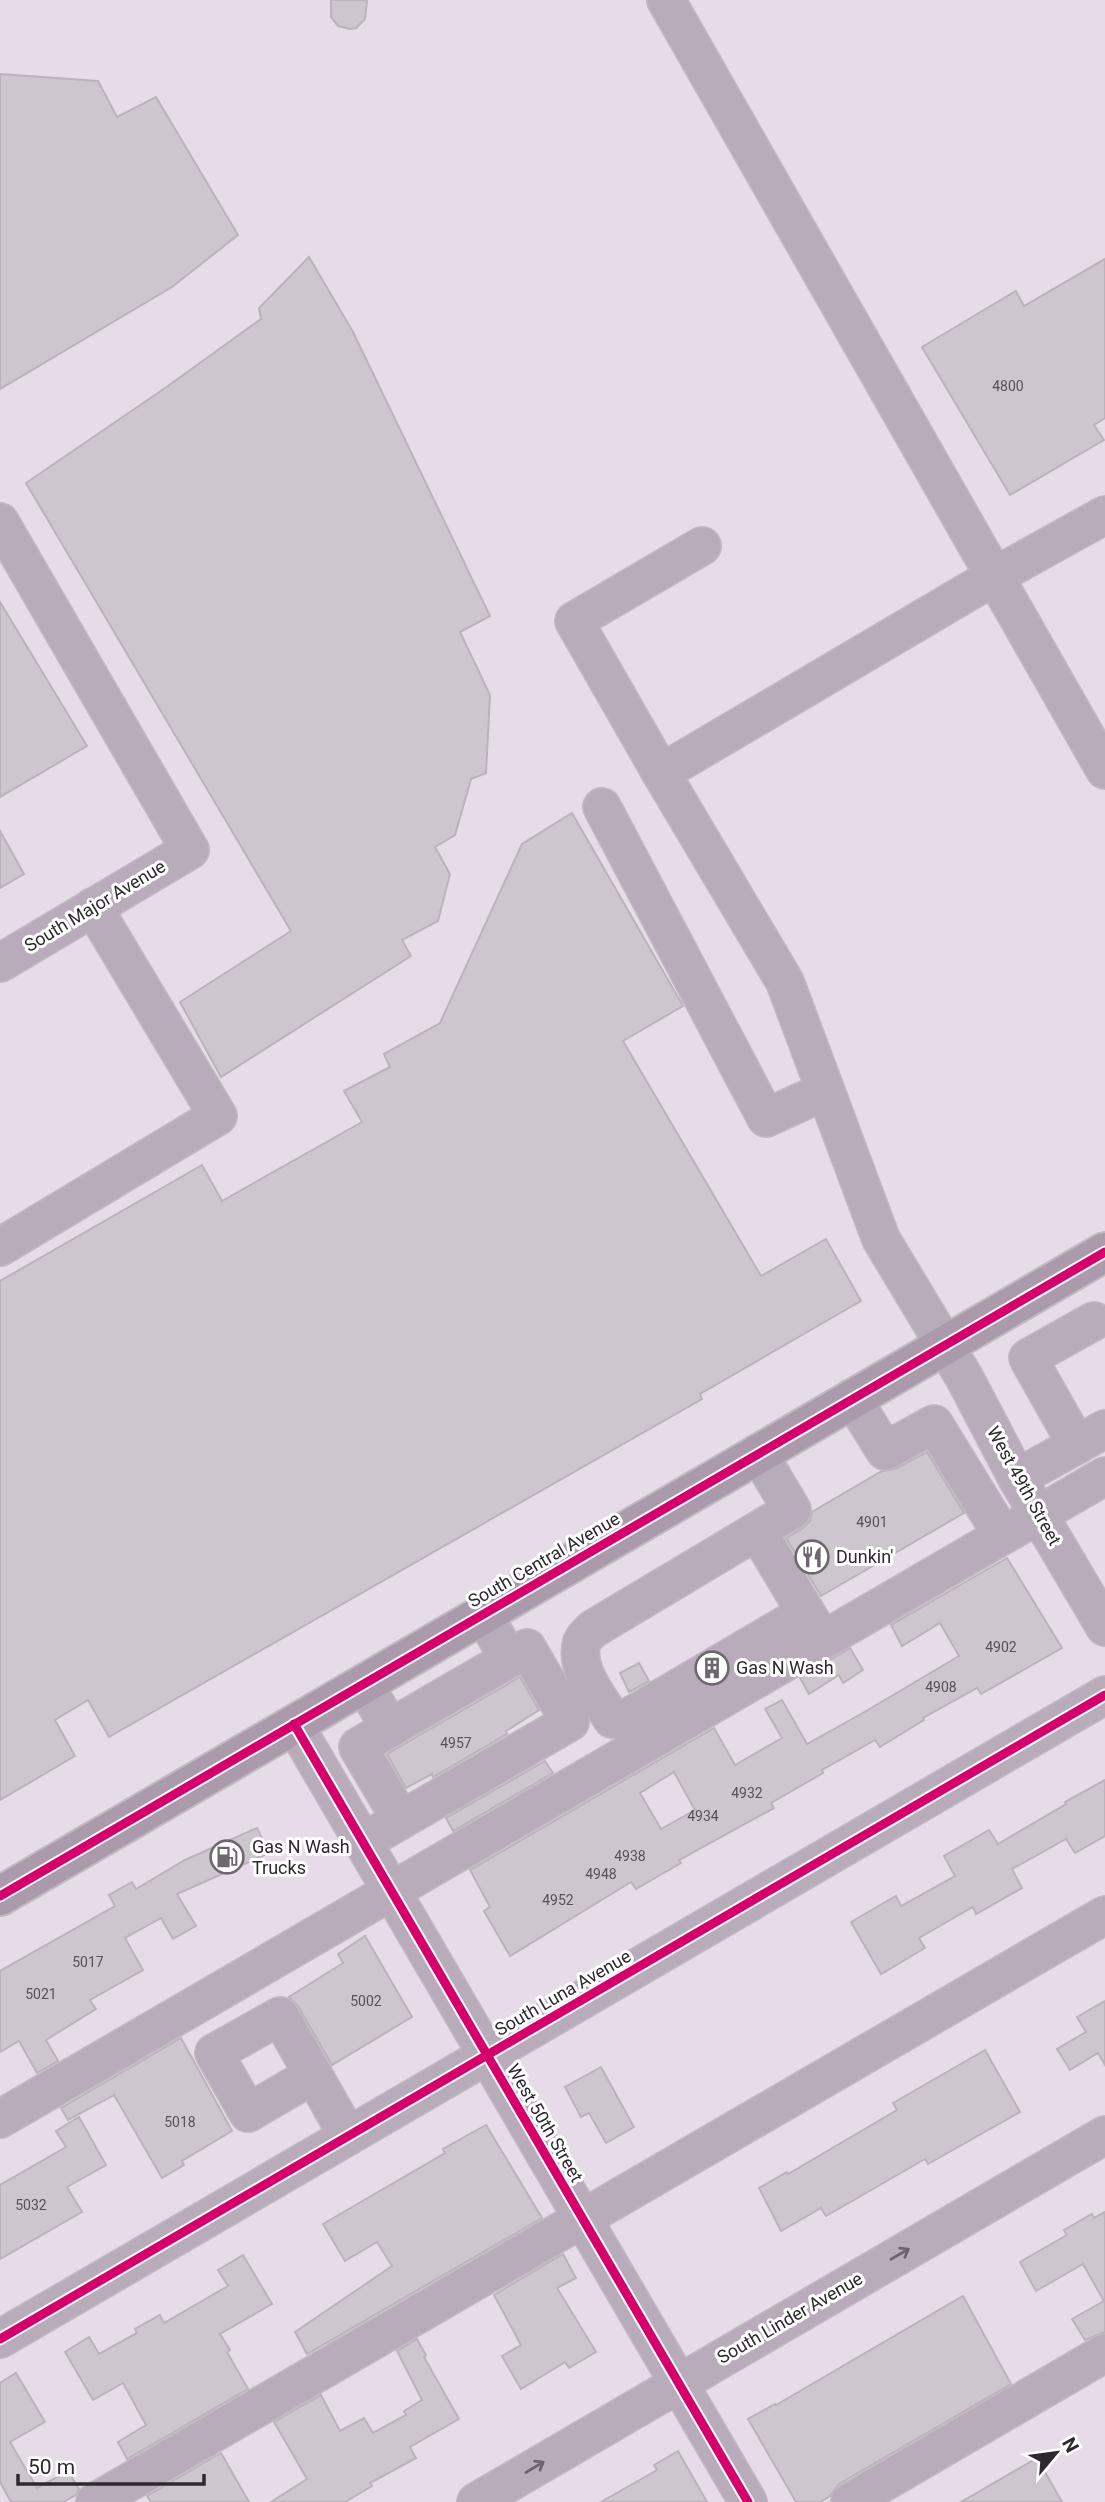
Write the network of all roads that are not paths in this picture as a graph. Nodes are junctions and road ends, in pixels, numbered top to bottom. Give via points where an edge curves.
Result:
1 (666, 0) edge
2 (1105, 515) edge
3 (0, 522) edge
4 (702, 546) dead end
5 (995, 576) junction
6 (1105, 770) edge
7 (661, 773) junction
8 (601, 807) dead end
9 (93, 907) junction
10 (0, 963) edge
11 (825, 1091) junction
12 (0, 1247) edge
13 (1105, 1252) edge
14 (1101, 1325) edge
15 (945, 1345) junction
16 (852, 1398) junction
17 (1094, 1438) edge
18 (758, 1453) junction
19 (1105, 1476) edge
20 (1017, 1478) junction
21 (1038, 1515) junction
22 (993, 1520) dead end
23 (757, 1531) junction
24 (483, 1614) junction
25 (1105, 1627) edge
26 (509, 1659) junction
27 (364, 1684) junction
28 (1105, 1695) edge
29 (294, 1724) junction
30 (390, 1728) junction
31 (401, 1820) junction
32 (363, 1842) junction
33 (392, 1891) junction
34 (0, 1896) edge
35 (1105, 1914) edge
36 (487, 2055) junction
37 (313, 2075) dead end
38 (0, 2119) edge
39 (1105, 2135) edge
40 (348, 2136) junction
41 (582, 2218) junction
42 (0, 2339) edge
43 (1105, 2353) edge
44 (678, 2383) junction
45 (95, 2502) edge
46 (476, 2502) edge
47 (748, 2502) edge
48 (850, 2502) edge

1 - 5 street
2 - 5 street
3 - 9 street, South Major Avenue via 190,850
4 - 7 street, West 49th Street via 574,621
5 - 6 street
5 - 7 street
7 - 11 street, West 49th Street via 785,982
8 - 11 street via 766,1118
9 - 10 street, South Major Avenue
9 - 12 street via 218,1116
11 - 15 street, West 49th Street via 881,1240
13 - 15 main road, South Central Avenue
14 - 17 street via 1028,1358
15 - 16 main road, South Central Avenue
15 - 20 street, West 49th Street
16 - 18 main road, South Central Avenue
16 - 22 street via 885,1451 934,1424
17 - 20 street
18 - 23 street via 792,1510
18 - 24 main road, South Central Avenue
19 - 21 street
20 - 21 street, West 49th Street
21 - 25 street, West 49th Street
21 - 33 street
23 - 23 street via 810,1620 624,1720 612,1719 586,1676 582,1640 593,1629
24 - 26 street
24 - 27 main road, South Central Avenue
26 - 30 street
26 - 31 street via 527,1648 570,1722
27 - 29 main road, South Central Avenue
27 - 30 street
28 - 36 street, South Luna Avenue
29 - 32 street, West 50th Street
29 - 34 main road, South Central Avenue
30 - 31 street via 358,1746
31 - 32 street
32 - 33 street, West 50th Street
33 - 36 street, West 50th Street
33 - 38 street
35 - 41 street
36 - 40 street, South Luna Avenue
36 - 41 street, West 50th Street
37 - 40 street
44 -> 39 street, South Linder Avenue
40 - 42 street, South Luna Avenue
41 - 44 street, West 50th Street
41 - 45 street
43 - 48 street
46 -> 44 street, South Linder Avenue
44 - 47 street, West 50th Street

